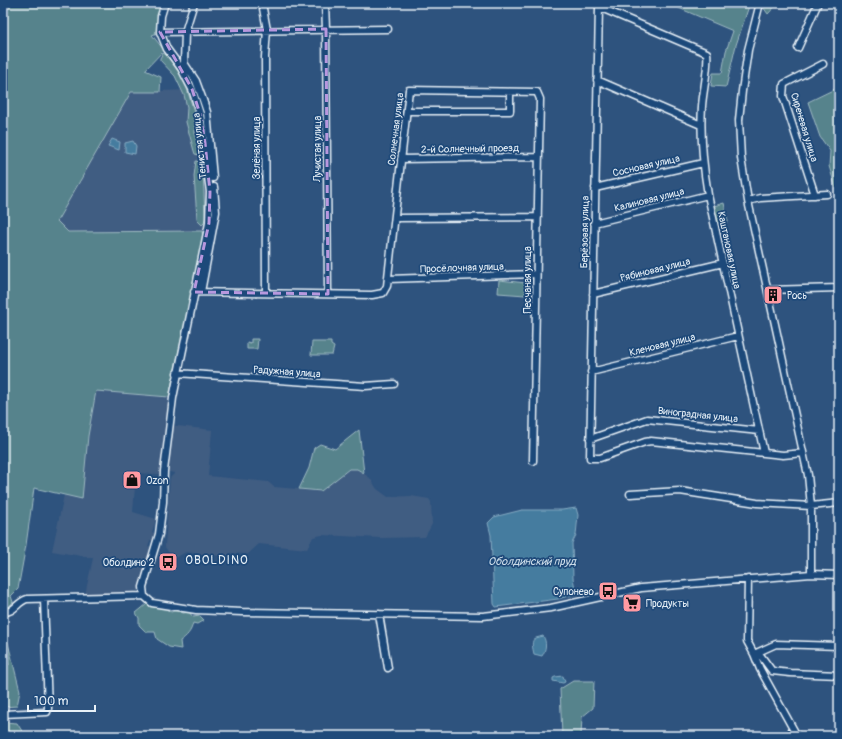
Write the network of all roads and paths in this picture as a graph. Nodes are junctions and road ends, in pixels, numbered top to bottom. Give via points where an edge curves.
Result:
1 (165, 3) edge
2 (194, 3) edge
3 (262, 3) edge
4 (324, 3) edge
5 (760, 3) edge
6 (818, 3) edge
7 (598, 7) joint
8 (326, 29) junction
9 (388, 29) dead end
10 (267, 30) junction
11 (160, 32) junction
12 (185, 32) junction
13 (798, 48) dead end
14 (823, 64) dead end
15 (597, 80) junction
16 (510, 92) junction
17 (540, 99) joint
18 (407, 111) junction
19 (701, 125) junction
20 (539, 157) junction
21 (402, 159) junction
22 (703, 163) junction
23 (595, 188) junction
24 (827, 194) dead end
25 (708, 195) junction
26 (815, 195) junction
27 (748, 201) junction
28 (538, 217) junction
29 (395, 218) junction
30 (594, 223) junction
31 (723, 263) junction
32 (536, 274) junction
33 (388, 279) junction
34 (839, 288) edge
35 (768, 290) junction
36 (194, 292) junction
37 (202, 292) junction
38 (266, 293) junction
39 (328, 294) junction
40 (593, 294) junction
41 (738, 336) junction
42 (591, 372) junction
43 (178, 373) junction
44 (394, 384) dead end
45 (759, 431) junction
46 (590, 438) junction
47 (764, 453) junction
48 (803, 453) junction
49 (533, 461) dead end
50 (630, 494) dead end
51 (839, 504) edge
52 (811, 506) junction
53 (811, 574) junction
54 (839, 575) edge
55 (748, 579) junction
56 (144, 596) junction
57 (44, 599) junction
58 (3, 612) edge
59 (379, 614) junction
60 (839, 646) edge
61 (754, 654) junction
62 (388, 668) dead end
63 (839, 675) edge
64 (3, 714) edge
65 (797, 736) edge

1 - 11 street
2 - 12 street, Тенистая улица
3 - 10 street, Зелёная улица
4 - 8 street, Лучистая улица
5 - 27 street via 744,69 740,105 740,146
6 - 13 street
7 - 15 street, Берёзовая улица
7 - 19 street, Каштановая улица via 707,54
8 - 9 street
8 - 10 street
8 - 39 street, Лучистая улица
10 - 12 street
10 - 38 street, Зелёная улица
11 - 12 street
11 - 36 street via 167,49 192,89 205,143 210,192 209,223
12 - 37 street, Тенистая улица via 184,63 196,81 207,112 216,212
14 - 26 street, Сиреневая улица via 784,84 783,96
15 - 19 street
15 - 23 street, Берёзовая улица
16 - 17 street, Солнечная улица via 537,92
16 - 18 street via 510,111
16 - 18 street, Солнечная улица via 409,90
17 - 20 street, Песчаная улица
18 - 21 street, Солнечная улица
19 - 22 street, Каштановая улица
20 - 21 street, 2-й Солнечный проезд
20 - 28 street, Песчаная улица
21 - 29 street, Солнечная улица
22 - 23 street, Сосновая улица
22 - 25 street, Каштановая улица
23 - 30 street, Берёзовая улица
24 - 26 street
25 - 30 street, Калиновая улица
25 - 31 street, Каштановая улица
26 - 27 street
27 - 35 street
28 - 29 street
28 - 32 street, Песчаная улица
29 - 33 street, Солнечная улица
30 - 40 street, Берёзовая улица
31 - 40 street, Рябиновая улица
31 - 41 street, Каштановая улица
32 - 33 street, Просёлочная улица
32 - 49 street, Песчаная улица
33 - 39 street, Солнечная улица via 383,293
34 - 35 street
35 - 48 street
36 - 37 street
36 - 43 street
37 - 38 street
38 - 39 street
40 - 42 street, Берёзовая улица
41 - 42 street, Кленовая улица
41 - 45 street, Каштановая улица
42 - 46 street, Берёзовая улица
43 - 44 street, Радужная улица via 365,386
43 - 56 street via 164,471 159,534 143,587
45 - 46 street, Виноградная улица via 647,419
45 - 47 street, Каштановая улица
46 - 47 street, Берёзовая улица via 590,458 600,458 651,441
47 - 48 street
48 - 52 street
50 - 52 street via 680,491 757,503
51 - 52 street
52 - 53 street
53 - 54 street
53 - 55 street
55 - 59 street via 641,588 551,608 483,616
55 - 61 street via 746,641
56 - 57 street
56 - 59 street via 152,603 196,610
57 - 58 street via 23,600 10,612
57 - 64 street via 47,712
59 - 62 street
60 - 61 street via 776,644
61 - 63 street via 761,656 772,671
61 - 65 street

